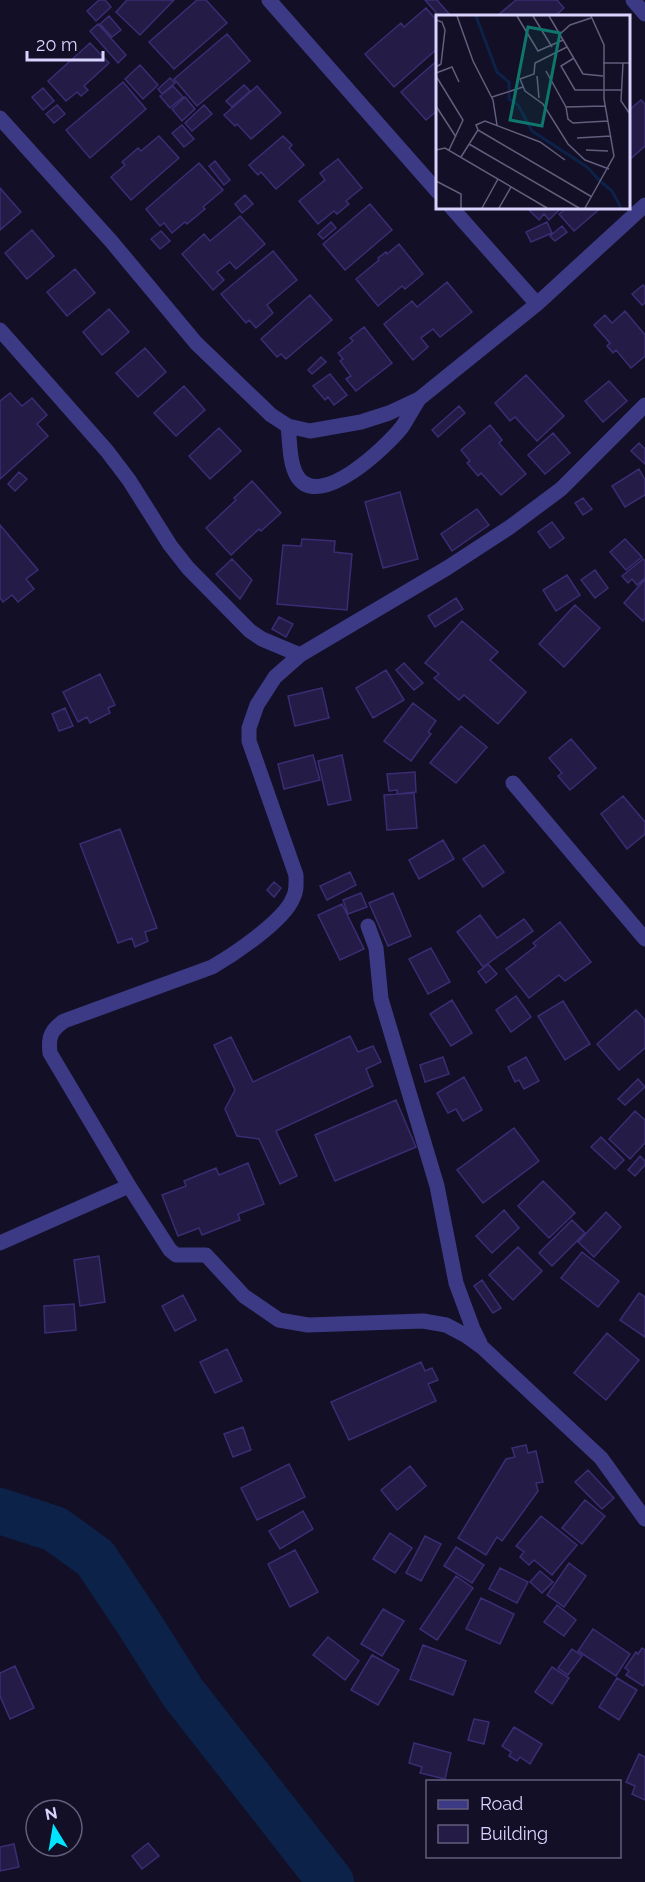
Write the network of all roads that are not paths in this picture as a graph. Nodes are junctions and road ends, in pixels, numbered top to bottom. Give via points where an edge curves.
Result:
1 (269, 0) edge
2 (633, 0) edge
3 (645, 14) edge
4 (0, 118) edge
5 (436, 190) edge
6 (645, 205) edge
7 (453, 208) edge
8 (537, 304) junction
9 (0, 330) edge
10 (419, 399) junction
11 (645, 405) edge
12 (288, 426) junction
13 (300, 655) junction
14 (513, 783) dead end
15 (368, 926) dead end
16 (645, 939) edge
17 (129, 1186) junction
18 (0, 1243) edge
19 (483, 1348) junction
20 (645, 1519) edge

1 - 5 street
2 - 3 street
4 - 12 street via 196,343 271,415
6 - 8 street
7 - 8 street
8 - 10 street
9 - 13 street via 129,480 188,568 250,631
10 - 12 street via 389,413 331,429 310,432
10 - 12 street via 402,427 372,458 328,485 315,487 298,477
11 - 13 street via 561,489 510,527
13 - 17 street via 275,678 257,705 249,728 249,741 296,875 293,900 275,921 229,958 64,1021 53,1028 48,1040 50,1053
14 - 16 street
15 - 19 street via 376,948 381,999 437,1186 456,1283
17 - 18 street
17 - 19 street via 170,1250 176,1255 206,1255 244,1296 279,1320 308,1325 423,1321 446,1325
19 - 20 street via 601,1458

